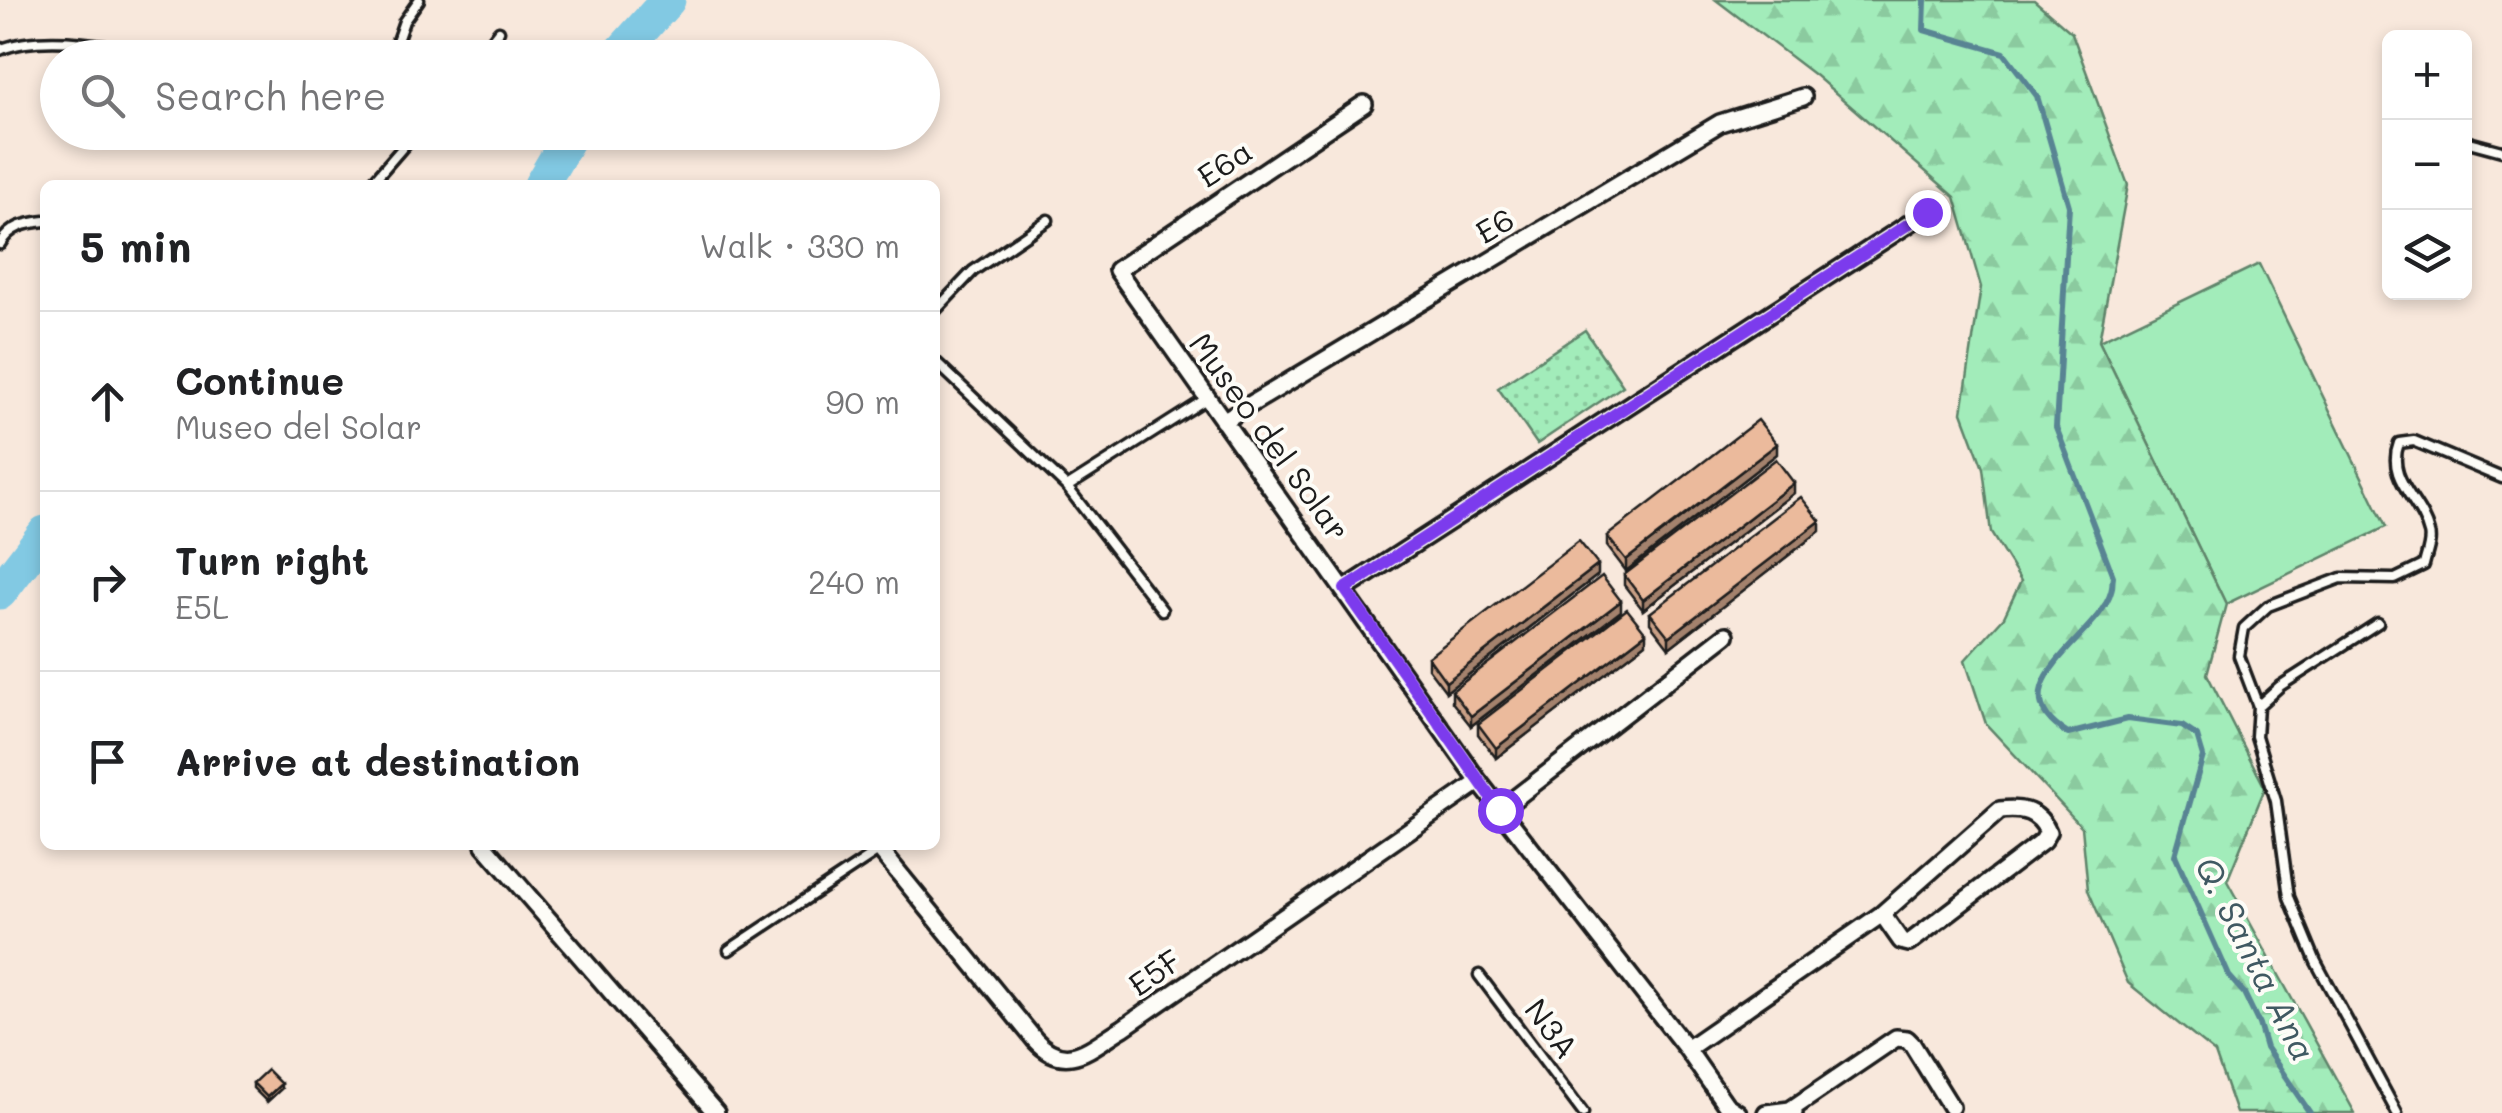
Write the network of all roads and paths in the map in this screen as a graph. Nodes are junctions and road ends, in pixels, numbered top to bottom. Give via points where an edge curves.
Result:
1 (418, 0) edge
2 (499, 31) dead end
3 (397, 40) edge
4 (492, 40) edge
5 (40, 43) edge
6 (0, 50) edge
7 (1803, 97) dead end
8 (1364, 104) dead end
9 (2472, 143) edge
10 (400, 150) edge
11 (2502, 151) edge
12 (374, 180) edge
13 (1927, 212) dead end
14 (1048, 220) dead end
15 (40, 222) edge
16 (0, 244) edge
17 (1117, 270) joint
18 (940, 305) edge
19 (940, 366) edge
20 (1206, 399) junction
21 (1223, 421) junction
22 (2502, 478) edge
23 (1067, 488) junction
24 (1345, 589) junction
25 (1162, 610) dead end
26 (2378, 623) dead end
27 (1726, 635) dead end
28 (2258, 706) junction
29 (1479, 782) junction
30 (1500, 810) junction
31 (488, 850) edge
32 (874, 850) edge
33 (881, 850) edge
34 (1882, 914) junction
35 (729, 950) dead end
36 (1478, 974) dead end
37 (1687, 1050) junction
38 (1952, 1107) dead end
39 (1792, 1112) edge
40 (716, 1113) edge
41 (1584, 1113) edge
42 (1738, 1113) edge
43 (1766, 1113) edge
44 (2397, 1113) edge

1 - 3 lane
2 - 4 lane
5 - 6 lane
7 - 21 street, E6 via 1720,123
8 - 17 street, E6a
9 - 11 lane
10 - 12 lane
13 - 24 street
14 - 18 lane via 972,270
15 - 16 lane via 24,223
17 - 20 street, Museo del Solar
19 - 23 lane
20 - 21 street, Museo del Solar
20 - 23 lane
21 - 24 street, Museo del Solar
22 - 28 lane via 2414,441 2399,443 2393,458 2431,536 2424,565 2395,579 2341,578 2268,606 2244,628 2240,656
23 - 25 lane
24 - 29 street, Museo del Solar
26 - 28 lane
27 - 30 street
28 - 44 lane via 2256,736 2276,800 2289,897
29 - 30 street, Museo del Solar
29 - 33 street, E5F via 1077,1056 1043,1048
30 - 37 street, Museo del Solar
31 - 40 street
32 - 35 lane
34 - 34 street via 1909,943 2043,841 2044,823 2019,808 2000,810
34 - 37 street
36 - 41 lane, N3A
37 - 42 street, Museo del Solar
38 - 39 street via 1912,1044 1896,1038
39 - 43 street

